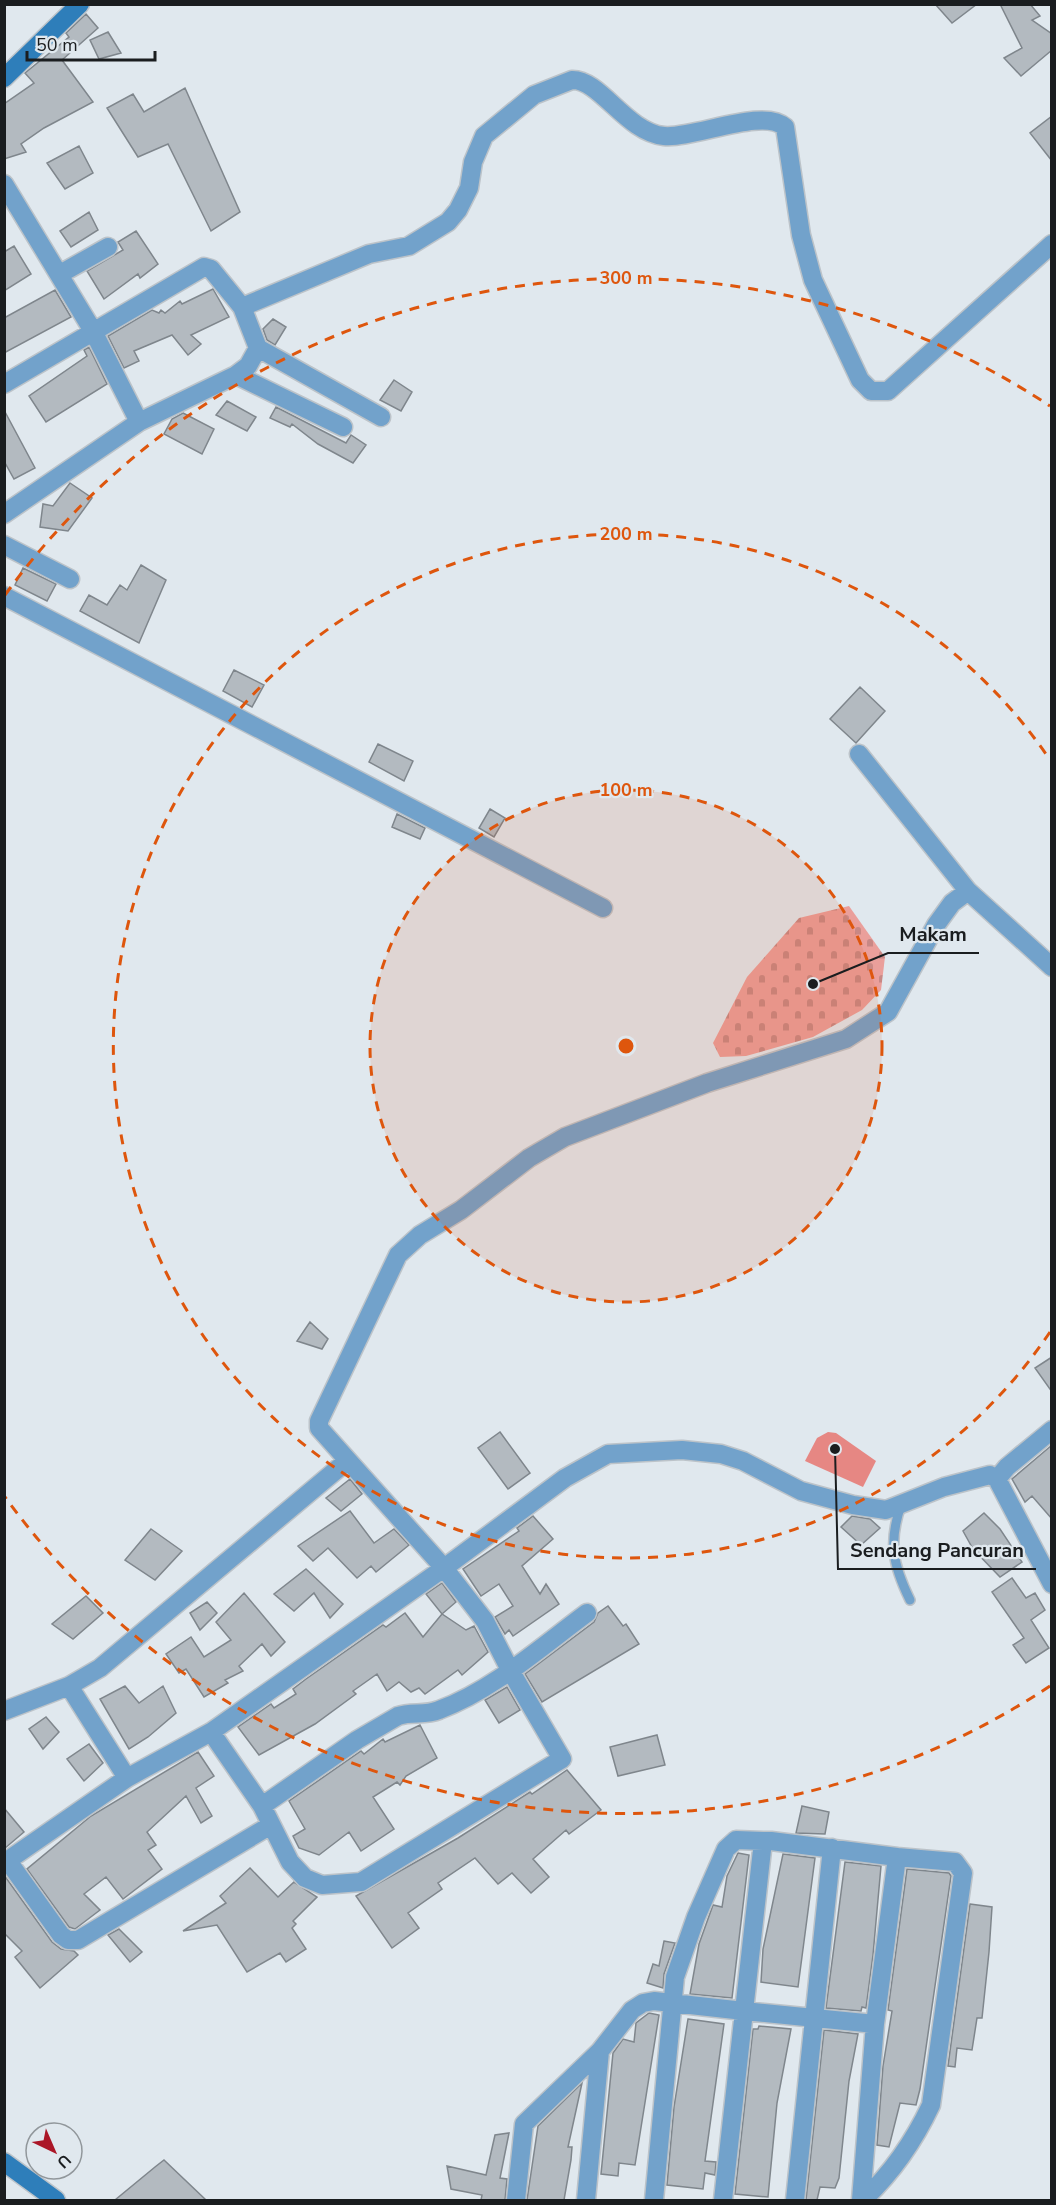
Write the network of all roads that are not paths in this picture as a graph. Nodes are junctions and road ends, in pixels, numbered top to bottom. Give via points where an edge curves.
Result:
1 (80, 4) edge
2 (4, 78) edge
3 (4, 184) edge
4 (1052, 244) edge
5 (108, 246) dead end
6 (60, 274) junction
7 (242, 307) junction
8 (93, 331) junction
9 (258, 348) junction
10 (236, 375) junction
11 (4, 384) edge
12 (381, 417) dead end
13 (139, 422) junction
14 (343, 427) dead end
15 (4, 514) edge
16 (4, 545) edge
17 (70, 579) dead end
18 (4, 596) edge
19 (859, 753) dead end
20 (968, 891) junction
21 (603, 908) dead end
22 (1052, 967) edge
23 (1052, 1430) edge
24 (347, 1461) junction
25 (997, 1479) junction
26 (901, 1505) junction
27 (444, 1568) junction
28 (1052, 1584) edge
29 (910, 1600) dead end
30 (587, 1613) dead end
31 (510, 1670) junction
32 (69, 1686) junction
33 (4, 1711) edge
34 (211, 1732) junction
35 (127, 1778) junction
36 (262, 1806) junction
37 (272, 1826) junction
38 (763, 1840) junction
39 (832, 1848) junction
40 (897, 1857) junction
41 (6, 1862) edge
42 (672, 2002) junction
43 (744, 2011) junction
44 (812, 2018) junction
45 (875, 2024) junction
46 (600, 2051) junction
47 (4, 2162) edge
48 (56, 2200) edge
49 (516, 2200) edge
50 (586, 2200) edge
51 (654, 2200) edge
52 (723, 2200) edge
53 (795, 2200) edge
54 (862, 2200) edge

1 - 2 street
3 - 6 street
4 - 7 street via 888,391 871,391 860,380 813,280 801,234 785,127 765,119 671,136 652,134 624,117 595,89 572,80 534,95 484,136 473,162 469,188 448,222 409,246 369,254
5 - 6 street
6 - 8 street
7 - 8 street via 211,269 204,267
7 - 9 street
8 - 11 street
8 - 13 street
9 - 10 street via 248,366
9 - 12 street
10 - 13 street
10 - 14 street
13 - 15 street
16 - 17 street
18 - 21 street
19 - 20 street
20 - 22 street
20 - 24 street via 952,903 936,925 888,1012 846,1039 707,1083 565,1137 420,1235 398,1255 319,1421 319,1428
23 - 25 street
24 - 27 street
24 - 32 street via 119,1653
25 - 26 street via 990,1475 966,1480
25 - 28 street
26 - 27 street via 886,1510 801,1491 721,1454 682,1450 617,1452 565,1478
26 - 29 lane via 893,1555
27 - 31 street via 485,1621
27 - 34 street
30 - 31 street
31 - 36 street via 442,1709 398,1716
31 - 37 street via 562,1759 538,1775 360,1882 322,1885 305,1878 290,1862
32 - 33 street
32 - 35 street
34 - 35 street
34 - 36 street
35 - 41 street
36 - 37 street
37 - 41 street via 78,1940 61,1935
38 - 39 street
38 - 42 street via 736,1840 726,1849 679,1960
38 - 43 street
39 - 40 street
39 - 44 street
40 - 45 street
40 - 54 street via 955,1862 963,1873 931,2105 888,2177
42 - 43 street
42 - 46 street via 643,2003 632,2010
42 - 51 street
43 - 44 street
43 - 52 street
44 - 45 street
44 - 53 street
45 - 54 street
46 - 49 street via 524,2124
46 - 50 street
47 - 48 street

